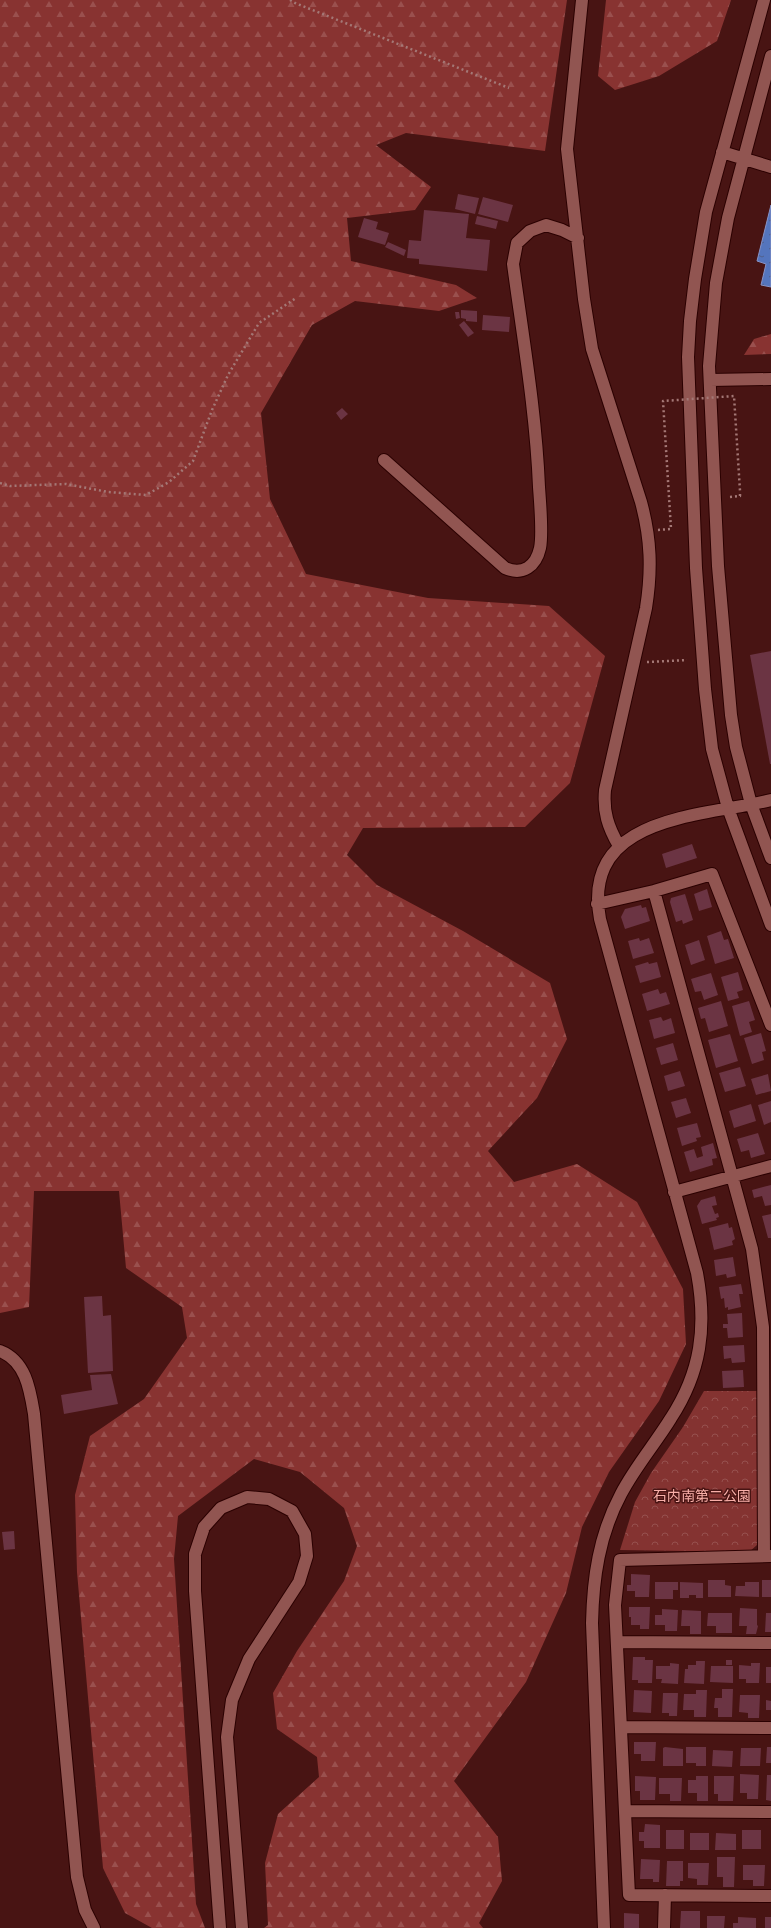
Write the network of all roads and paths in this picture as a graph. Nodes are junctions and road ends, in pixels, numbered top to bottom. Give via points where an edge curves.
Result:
1 (290, 0) edge
2 (582, 0) edge
3 (764, 0) edge
4 (771, 56) edge
5 (509, 88) dead end
6 (722, 152) junction
7 (744, 159) junction
8 (771, 167) edge
9 (578, 238) junction
10 (296, 298) dead end
11 (771, 379) edge
12 (710, 380) junction
13 (384, 460) dead end
14 (0, 483) edge
15 (730, 497) dead end
16 (658, 530) dead end
17 (687, 660) dead end
18 (656, 662) dead end
19 (771, 800) edge
20 (751, 804) junction
21 (728, 808) junction
22 (619, 846) junction
23 (771, 858) edge
24 (654, 891) junction
25 (597, 904) junction
26 (771, 925) edge
27 (771, 1025) edge
28 (771, 1166) edge
29 (731, 1176) junction
30 (674, 1192) junction
31 (0, 1351) edge
32 (767, 1368) edge
33 (768, 1556) edge
34 (617, 1642) junction
35 (771, 1643) edge
36 (621, 1727) junction
37 (771, 1728) edge
38 (625, 1811) junction
39 (771, 1812) edge
40 (665, 1895) junction
41 (771, 1896) edge
42 (94, 1928) edge
43 (220, 1928) edge
44 (242, 1928) edge
45 (604, 1928) edge
46 (664, 1928) edge

1 - 5 path
2 - 9 street via 567,149
3 - 6 street
4 - 7 street
6 - 7 street
6 - 21 street via 706,212 695,279 688,357 696,568 705,689 712,749
7 - 8 street
7 - 12 street via 728,218 716,283 709,354
9 - 13 street via 546,225 530,231 517,243 513,264 538,454 540,547 534,562 525,570 515,572 505,568
9 - 22 street via 592,349 648,526 651,553 646,608 605,790 606,819
10 - 14 path via 259,323 228,375 193,461 169,482 146,495 108,492 66,484 10,486
11 - 12 street
12 - 20 street via 718,566 728,685 736,747
15 - 16 path, bridge via 740,496 734,396 663,401 671,529
17 - 18 path
19 - 20 street
20 - 21 street
20 - 23 street
21 - 22 street via 653,826
21 - 26 street
22 - 25 street via 604,867 599,880
24 - 25 street
24 - 27 street via 712,874
24 - 29 street
25 - 30 street
28 - 29 street
29 - 30 street
29 - 32 street via 752,1249
30 - 45 street via 701,1294 703,1316 698,1359 682,1400 621,1494 607,1525 598,1557 593,1590 592,1623
31 - 42 street via 20,1366 29,1384 34,1414 77,1877 85,1910
32 - 33 street
33 - 34 street via 620,1560 615,1605
34 - 35 street
34 - 36 street
36 - 37 street
36 - 38 street
38 - 39 street
38 - 40 street via 629,1895
40 - 41 street
40 - 46 street
43 - 44 street via 195,1591 195,1554 204,1526 221,1508 247,1497 269,1499 292,1511 305,1534 307,1556 299,1582 249,1659 232,1700 227,1737

